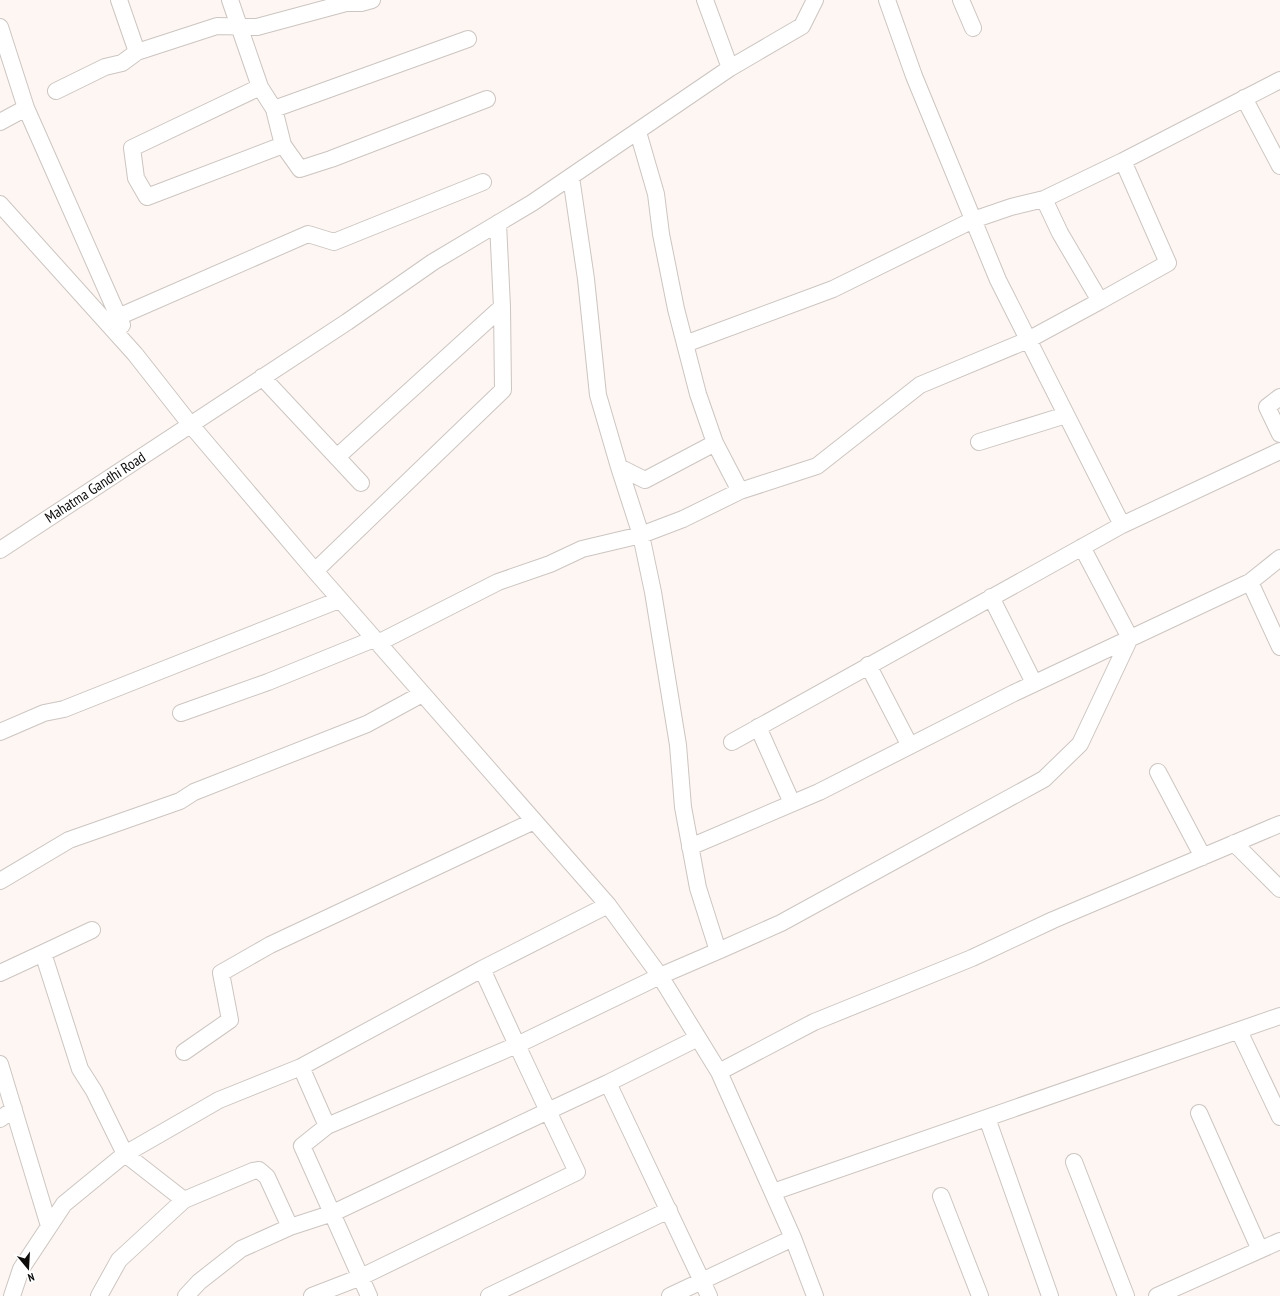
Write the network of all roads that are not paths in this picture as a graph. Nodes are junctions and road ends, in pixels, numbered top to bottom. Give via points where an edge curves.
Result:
1 (119, 0) edge
2 (230, 0) edge
3 (372, 0) edge
4 (705, 0) edge
5 (815, 0) edge
6 (887, 0) edge
7 (961, 0) edge
8 (239, 26) junction
9 (0, 27) edge
10 (973, 28) dead end
11 (468, 39) dead end
12 (137, 52) junction
13 (730, 68) junction
14 (1280, 80) edge
15 (260, 87) junction
16 (56, 91) dead end
17 (1244, 98) junction
18 (488, 99) dead end
19 (26, 108) junction
20 (274, 109) junction
21 (0, 122) edge
22 (638, 132) junction
23 (283, 145) junction
24 (1123, 161) junction
25 (1280, 166) edge
26 (571, 177) junction
27 (482, 182) dead end
28 (1044, 199) junction
29 (0, 204) edge
30 (973, 220) junction
31 (498, 223) junction
32 (1100, 301) junction
33 (502, 307) junction
34 (118, 317) junction
35 (1028, 340) junction
36 (685, 344) junction
37 (135, 354) junction
38 (262, 377) junction
39 (1280, 397) edge
40 (1066, 416) junction
41 (190, 424) junction
42 (1280, 434) edge
43 (979, 442) dead end
44 (715, 443) junction
45 (1280, 451) edge
46 (337, 457) junction
47 (619, 467) junction
48 (361, 483) dead end
49 (740, 491) junction
50 (1122, 526) junction
51 (641, 535) junction
52 (1082, 547) junction
53 (0, 550) edge
54 (1280, 558) edge
55 (315, 571) junction
56 (1250, 582) junction
57 (991, 597) junction
58 (339, 600) junction
59 (1130, 638) junction
60 (376, 641) junction
61 (1280, 647) edge
62 (868, 665) junction
63 (1034, 683) junction
64 (422, 694) junction
65 (181, 713) dead end
66 (758, 726) junction
67 (0, 732) edge
68 (732, 742) dead end
69 (910, 746) junction
70 (1158, 772) dead end
71 (792, 803) junction
72 (534, 821) junction
73 (1280, 824) edge
74 (1234, 843) junction
75 (690, 847) junction
76 (1203, 857) junction
77 (0, 881) edge
78 (1280, 889) edge
79 (608, 905) junction
80 (92, 930) dead end
81 (718, 951) junction
82 (43, 953) junction
83 (482, 969) junction
84 (0, 973) edge
85 (660, 976) junction
86 (1280, 1016) edge
87 (1239, 1031) junction
88 (698, 1038) junction
89 (517, 1044) junction
90 (184, 1052) dead end
91 (0, 1064) edge
92 (302, 1067) junction
93 (719, 1072) junction
94 (608, 1084) junction
95 (14, 1110) junction
96 (548, 1111) junction
97 (1199, 1114) dead end
98 (1280, 1117) edge
99 (987, 1118) junction
100 (0, 1119) edge
101 (327, 1126) junction
102 (125, 1154) junction
103 (1074, 1162) dead end
104 (772, 1192) junction
105 (942, 1196) dead end
106 (184, 1200) junction
107 (669, 1210) junction
108 (332, 1213) junction
109 (49, 1226) junction
110 (290, 1227) junction
111 (793, 1238) junction
112 (1280, 1241) edge
113 (1260, 1250) junction
114 (361, 1277) junction
115 (703, 1280) junction
116 (12, 1296) edge
117 (99, 1296) edge
118 (186, 1296) edge
119 (312, 1296) edge
120 (369, 1296) edge
121 (489, 1296) edge
122 (670, 1296) edge
123 (709, 1296) edge
124 (815, 1296) edge
125 (980, 1296) edge
126 (1050, 1296) edge
127 (1126, 1296) edge
128 (1157, 1296) edge

1 - 12 street
2 - 8 street
3 - 8 street via 346,3 257,27
4 - 13 street
5 - 13 street, Mahatma Gandhi Road via 802,26
6 - 30 street via 914,76
7 - 10 street
8 - 12 street via 217,26
8 - 15 street
9 - 19 street
11 - 20 street
12 - 16 street via 122,63 105,67
13 - 22 street, Mahatma Gandhi Road
14 - 17 street
15 - 20 street
15 - 23 street via 132,148 136,178 147,197
17 - 24 street
17 - 25 street
18 - 23 street via 331,160 300,169
19 - 21 street
19 - 34 street
20 - 23 street
22 - 26 street, Mahatma Gandhi Road
22 - 36 street via 656,194 661,234
24 - 28 street
24 - 32 street via 1168,263
26 - 31 street, Mahatma Gandhi Road
26 - 47 street via 586,279 598,395
27 - 34 street via 334,242 308,234
28 - 30 street
28 - 32 street via 1060,233
29 - 37 street
30 - 35 street via 998,280
30 - 36 street via 833,289
31 - 33 street
31 - 38 street, Mahatma Gandhi Road via 434,262
32 - 35 street
33 - 46 street
33 - 55 street via 503,390
34 - 37 street
35 - 40 street
35 - 49 street via 920,386 817,466
36 - 44 street via 698,394
37 - 41 street
38 - 41 street, Mahatma Gandhi Road
38 - 46 street
39 - 42 street via 1267,407
40 - 43 street
40 - 50 street
41 - 53 street, Mahatma Gandhi Road
41 - 55 street
44 - 47 street via 645,480
44 - 49 street
45 - 50 street
46 - 48 street
47 - 51 street
49 - 51 street
50 - 52 street
51 - 60 street via 582,548 550,564 498,582
51 - 75 street via 678,745 683,807
52 - 57 street
52 - 59 street
54 - 56 street
55 - 58 street
56 - 59 street
56 - 61 street
57 - 62 street
57 - 63 street
58 - 60 street
58 - 67 street
59 - 63 street
59 - 81 street via 1080,744 1044,779 781,923
60 - 64 street
60 - 65 street
62 - 66 street
62 - 69 street
63 - 69 street
64 - 72 street
64 - 77 street via 367,724 194,792 180,801 69,840
66 - 68 street
66 - 71 street
69 - 71 street
70 - 76 street
71 - 75 street
72 - 79 street
72 - 90 street via 270,945 221,973 230,1020
73 - 74 street
74 - 76 street
74 - 78 street
75 - 81 street via 698,888
76 - 93 street via 1053,920 972,958 814,1022
79 - 83 street
79 - 85 street
80 - 82 street
81 - 85 street
82 - 84 street
82 - 102 street via 80,1069 94,1091
83 - 89 street
83 - 92 street
85 - 88 street
85 - 89 street
86 - 87 street
87 - 98 street
87 - 99 street
88 - 93 street
88 - 94 street
89 - 96 street
89 - 101 street
91 - 95 street
92 - 101 street
92 - 102 street via 218,1100
93 - 104 street
94 - 96 street
94 - 107 street
95 - 100 street
95 - 109 street
96 - 108 street
96 - 114 street via 577,1172
97 - 113 street
99 - 104 street
99 - 126 street
101 - 108 street via 302,1146
102 - 106 street
102 - 109 street via 64,1204
103 - 127 street
104 - 111 street
105 - 125 street
106 - 110 street via 258,1170 267,1177
106 - 117 street via 119,1260
107 - 115 street
107 - 121 street
108 - 110 street
108 - 114 street
109 - 116 street via 21,1268
110 - 118 street via 241,1249 199,1282
111 - 115 street
111 - 124 street
112 - 113 street
113 - 128 street
114 - 119 street
114 - 120 street
115 - 122 street
115 - 123 street

